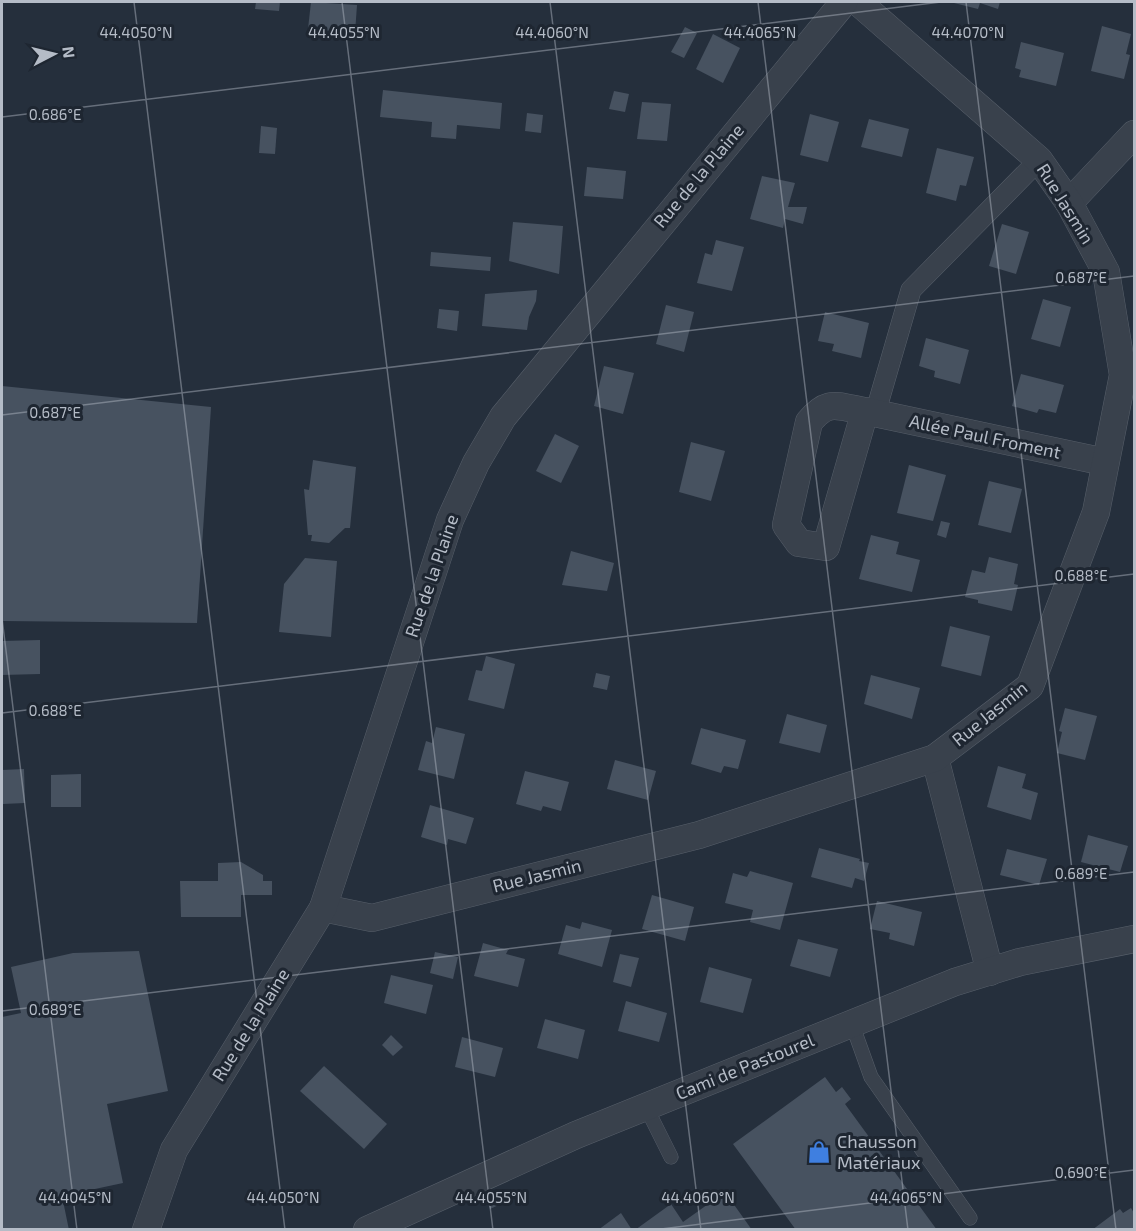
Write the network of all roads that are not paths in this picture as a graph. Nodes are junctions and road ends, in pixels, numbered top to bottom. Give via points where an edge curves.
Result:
1 (840, 4) edge
2 (1134, 134) edge
3 (1039, 160) junction
4 (1069, 202) junction
5 (870, 412) junction
6 (1105, 462) junction
7 (935, 758) junction
8 (323, 908) junction
9 (1134, 939) edge
10 (990, 972) junction
11 (852, 1024) junction
12 (646, 1107) junction
13 (671, 1157) dead end
14 (970, 1218) dead end
15 (148, 1228) edge
16 (367, 1230) edge

1 - 3 street, Rue Jasmin
1 - 8 street, Rue de la Plaine via 503,417 476,463 450,520
2 - 4 street
3 - 4 street, Rue Jasmin
3 - 5 street via 911,290
4 - 6 street, Rue Jasmin via 1106,272 1123,375
5 - 5 street, Allée Paul Froment via 829,406 820,409 809,422 786,525 799,543 826,547
5 - 6 street, Allée Paul Froment
6 - 7 street, Rue Jasmin via 1096,512 1030,686
7 - 8 street, Rue Jasmin via 699,835 372,918
7 - 10 street
8 - 15 street, Rue de la Plaine via 174,1150
9 - 10 street, Cami de Pastourel via 1020,962
10 - 11 street, Cami de Pastourel
11 - 12 street, Cami de Pastourel
11 - 14 lane via 871,1077
12 - 13 lane
12 - 16 street, Cami de Pastourel

